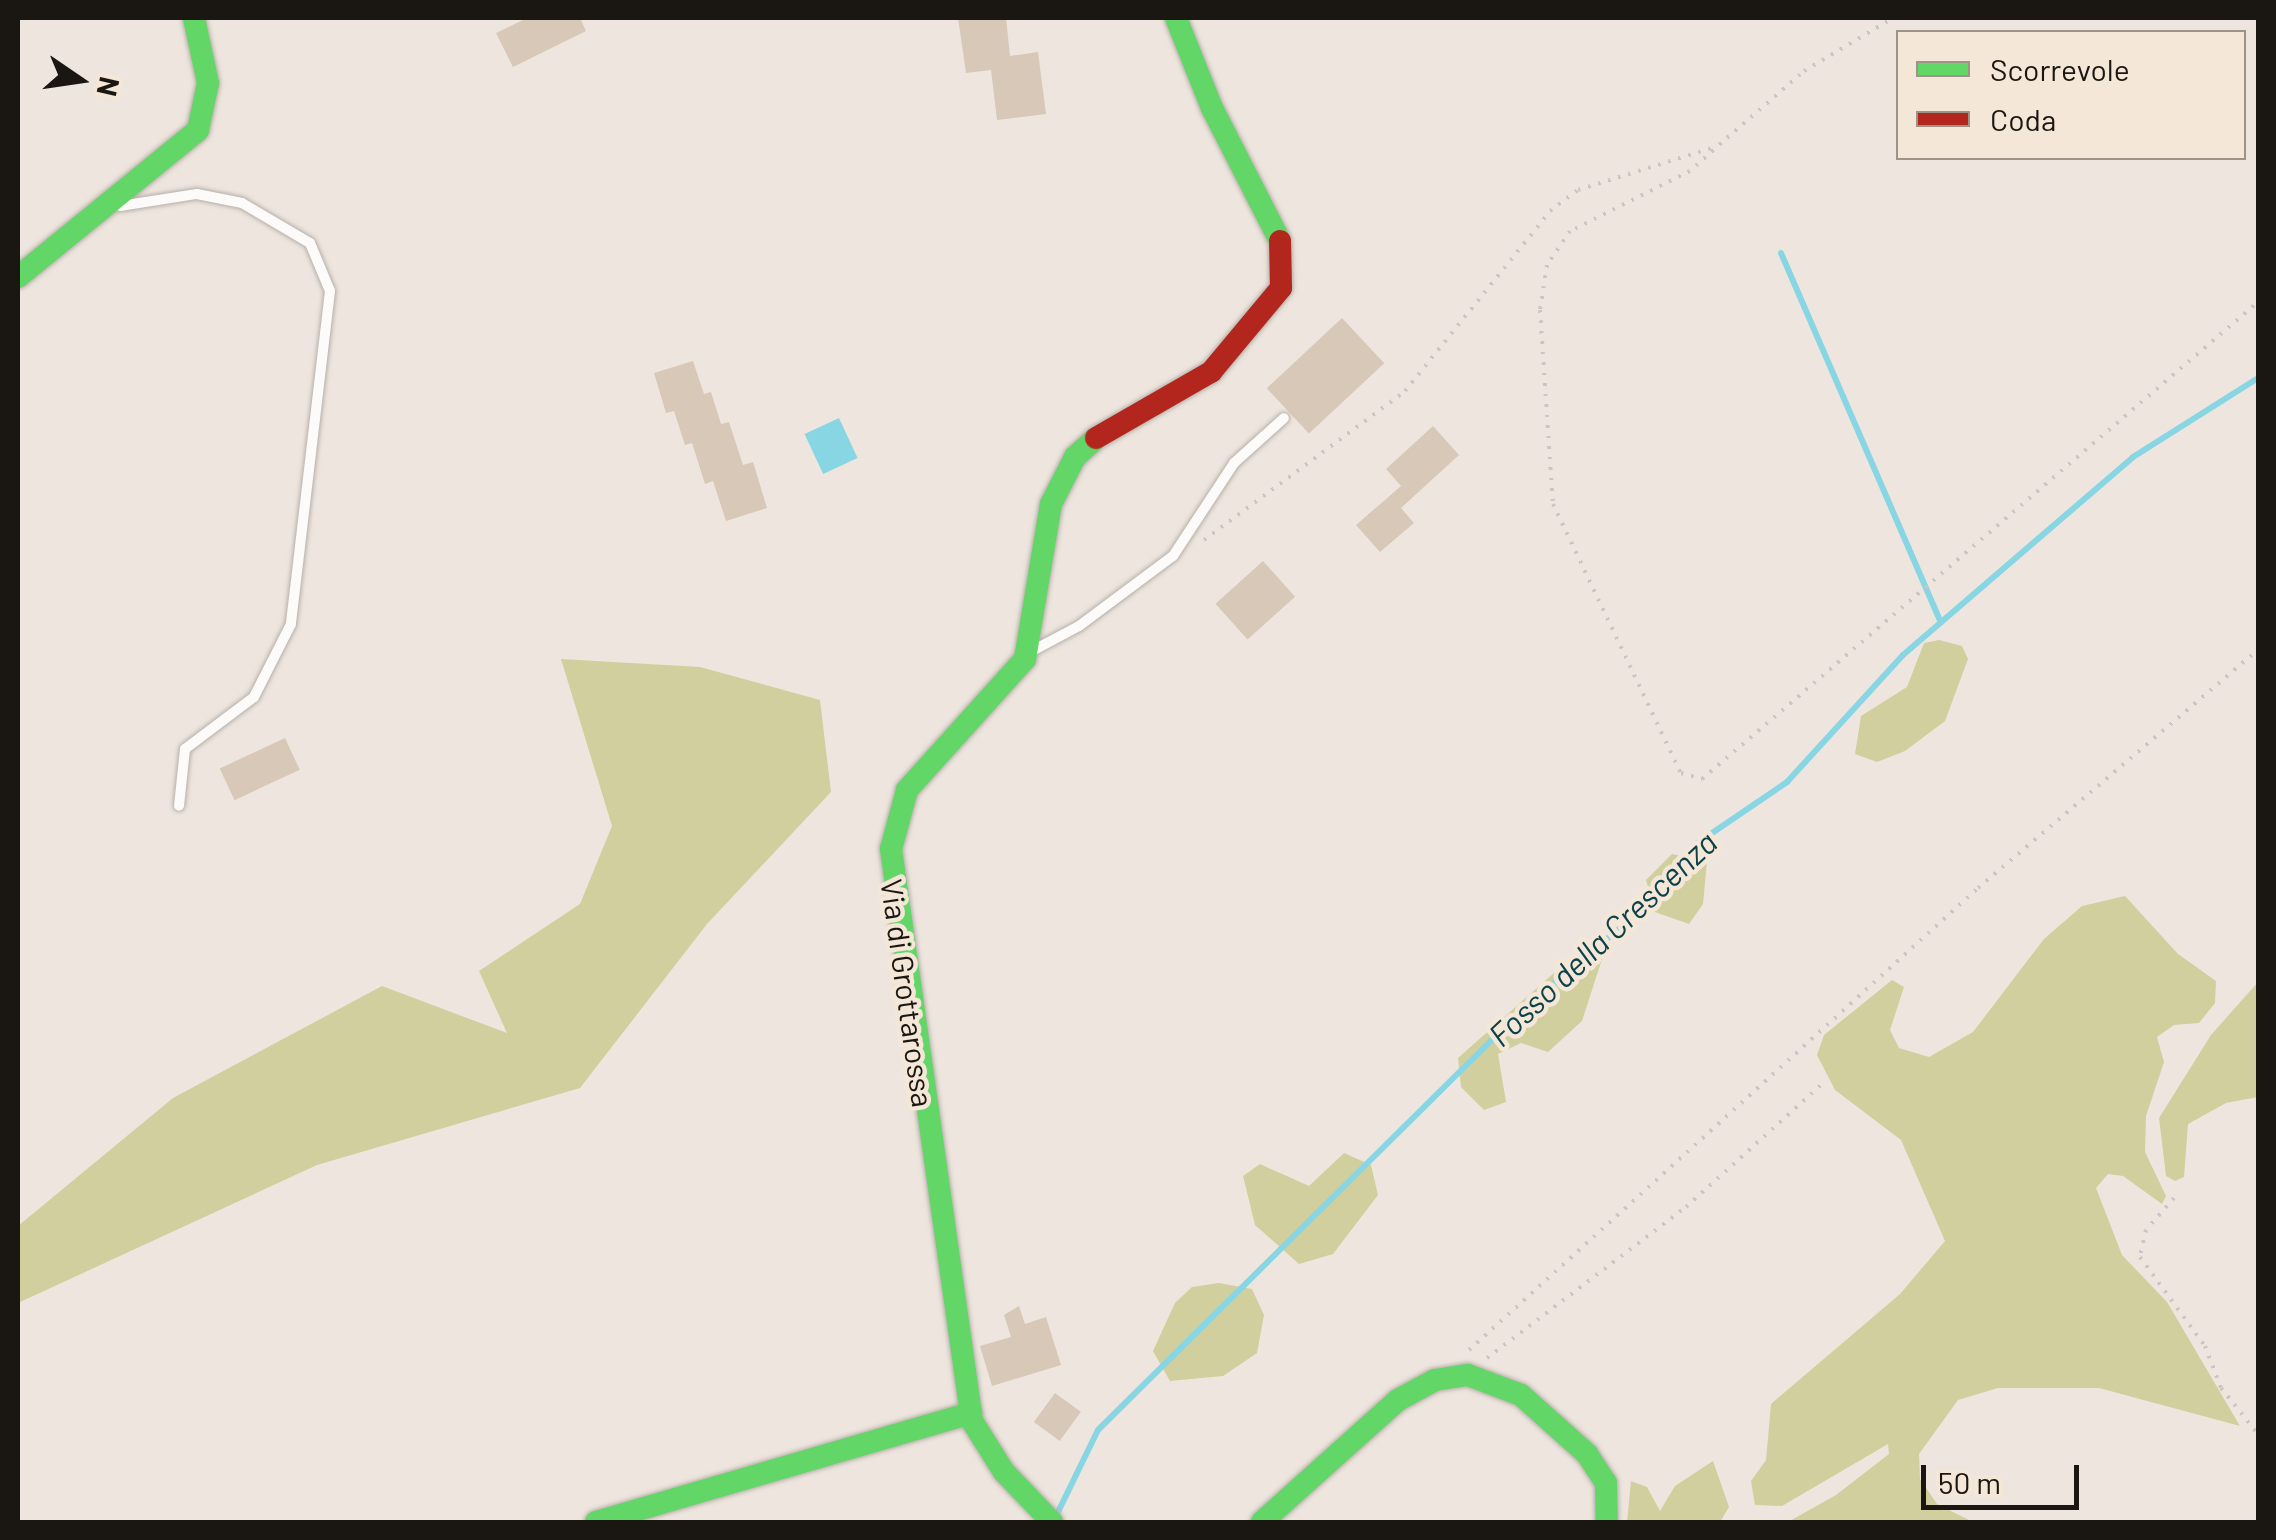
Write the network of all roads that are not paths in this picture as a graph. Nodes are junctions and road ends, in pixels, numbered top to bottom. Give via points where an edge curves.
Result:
1 (194, 18) edge
2 (1176, 18) edge
3 (92, 218) junction
4 (18, 277) edge
5 (1284, 418) dead end
6 (1027, 654) junction
7 (178, 806) dead end
8 (970, 1414) junction
9 (596, 1522) edge
10 (1052, 1522) edge
11 (1262, 1522) edge
12 (1607, 1522) edge

1 - 3 street via 208,83 204,121 190,142
2 - 6 street, Via di Grottarossa via 1212,108 1278,234 1284,280 1254,327 1212,372 1114,423 1067,470 1047,520
3 - 4 street
3 - 7 lane via 170,196 224,198 297,231 328,278 291,624 254,696 185,749
5 - 6 lane via 1234,463 1173,556 1079,626
6 - 8 street, Via di Grottarossa via 1011,680 907,790 891,849
8 - 9 street
8 - 10 street, Via di Grottarossa via 982,1441
11 - 12 street via 1398,1400 1446,1377 1479,1376 1521,1395 1587,1454 1606,1484

